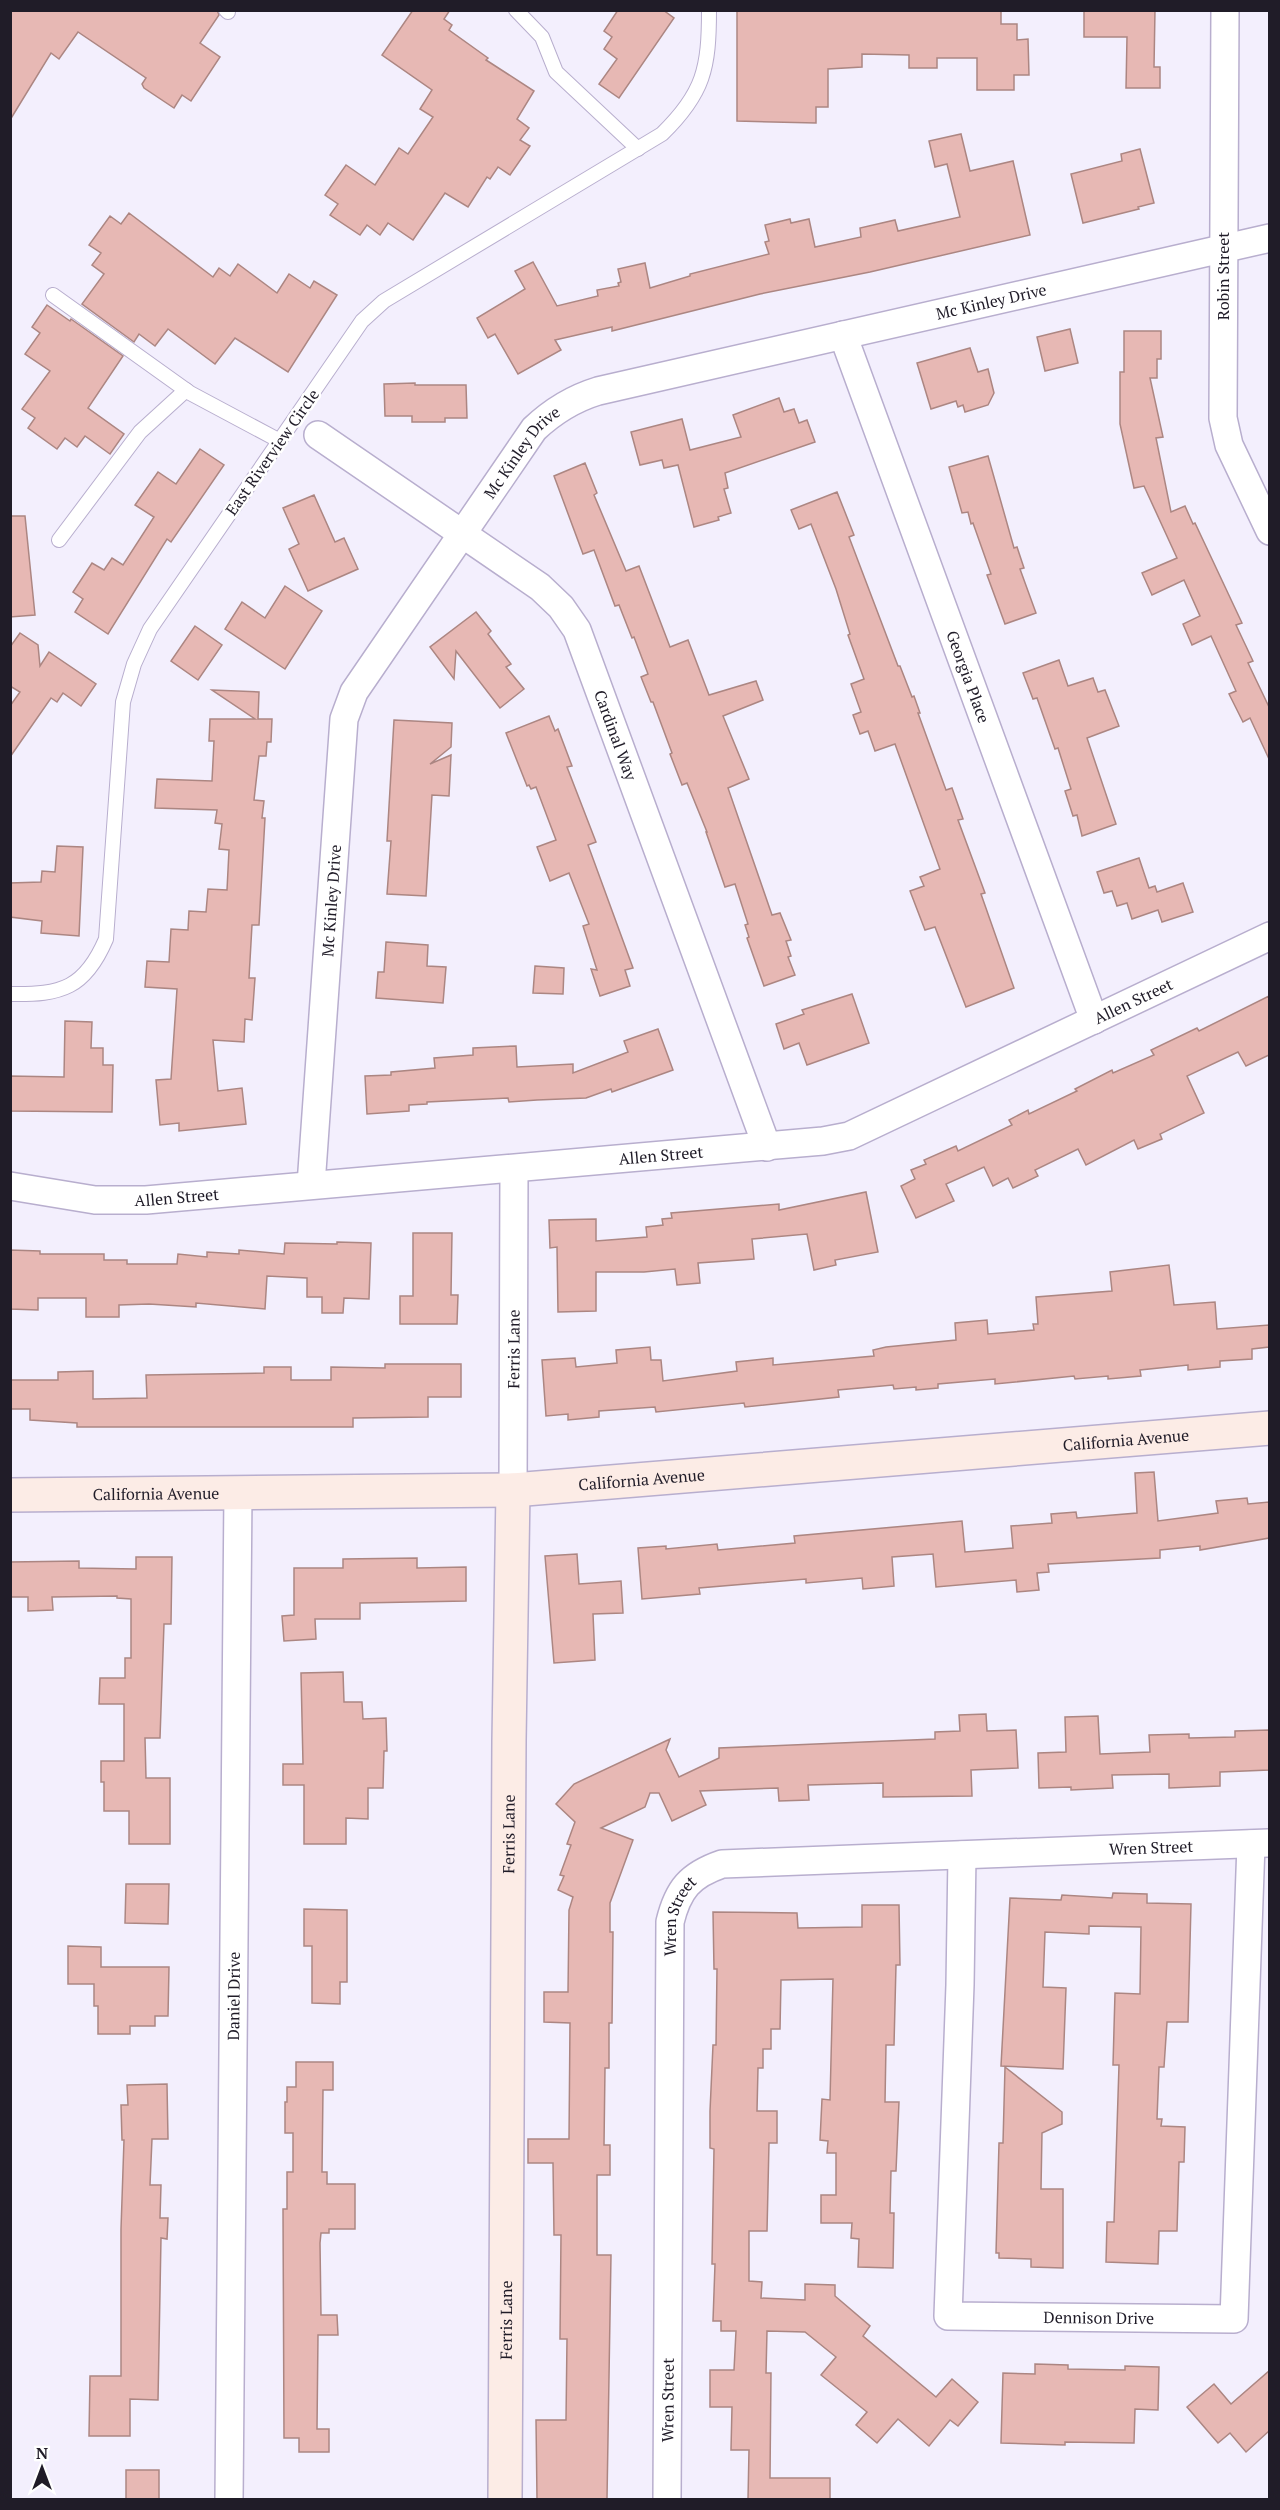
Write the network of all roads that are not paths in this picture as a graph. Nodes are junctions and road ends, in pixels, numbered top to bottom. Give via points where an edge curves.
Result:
1 (516, 10) edge
2 (709, 10) edge
3 (1225, 10) edge
4 (638, 149) junction
5 (1269, 238) edge
6 (1223, 249) junction
7 (53, 295) dead end
8 (843, 335) junction
9 (186, 390) junction
10 (318, 435) dead end
11 (280, 441) junction
12 (1269, 531) edge
13 (461, 534) junction
14 (59, 540) dead end
15 (1269, 936) edge
16 (10, 994) edge
17 (1094, 1020) junction
18 (767, 1146) junction
19 (514, 1169) junction
20 (311, 1185) junction
21 (10, 1186) edge
22 (1269, 1428) edge
23 (513, 1490) junction
24 (238, 1492) junction
25 (10, 1495) edge
26 (1260, 1843) edge
27 (962, 1855) junction
28 (229, 2499) edge
29 (505, 2499) edge
30 (667, 2499) edge

1 - 4 lane via 542,37 556,72
2 - 4 lane, East Riverview Circle via 707,64 698,90 683,114 662,135
3 - 6 street, Robin Street
4 - 11 lane, East Riverview Circle via 384,302 362,321
5 - 6 street, Mc Kinley Drive
6 - 8 street, Mc Kinley Drive
6 - 12 street, Robin Street via 1223,418 1229,446
7 - 9 lane
8 - 13 street, Mc Kinley Drive via 581,396 553,411 534,429
8 - 17 street, Georgia Place
9 - 11 lane
9 - 14 lane via 140,432
10 - 13 street, Cardinal Way
11 - 16 lane, East Riverview Circle via 150,628 134,664 123,702 106,939 97,960 64,989 42,995
13 - 18 street, Cardinal Way via 540,587 577,630
13 - 20 street, Mc Kinley Drive via 354,692 344,719
15 - 17 street, Allen Street
17 - 18 street, Allen Street via 849,1136
18 - 19 street, Allen Street
19 - 20 street, Allen Street
19 - 23 street, Ferris Lane
20 - 21 street, Allen Street via 146,1200 94,1200
22 - 23 street, California Avenue
23 - 24 street, California Avenue
23 - 29 street, Ferris Lane
24 - 25 street, California Avenue
24 - 28 street, Daniel Drive
26 - 27 street, Wren Street
26 - 27 street, Dennison Drive via 1234,2319 948,2316
27 - 30 street, Wren Street via 722,1864 703,1871 686,1884 675,1902 670,1922

